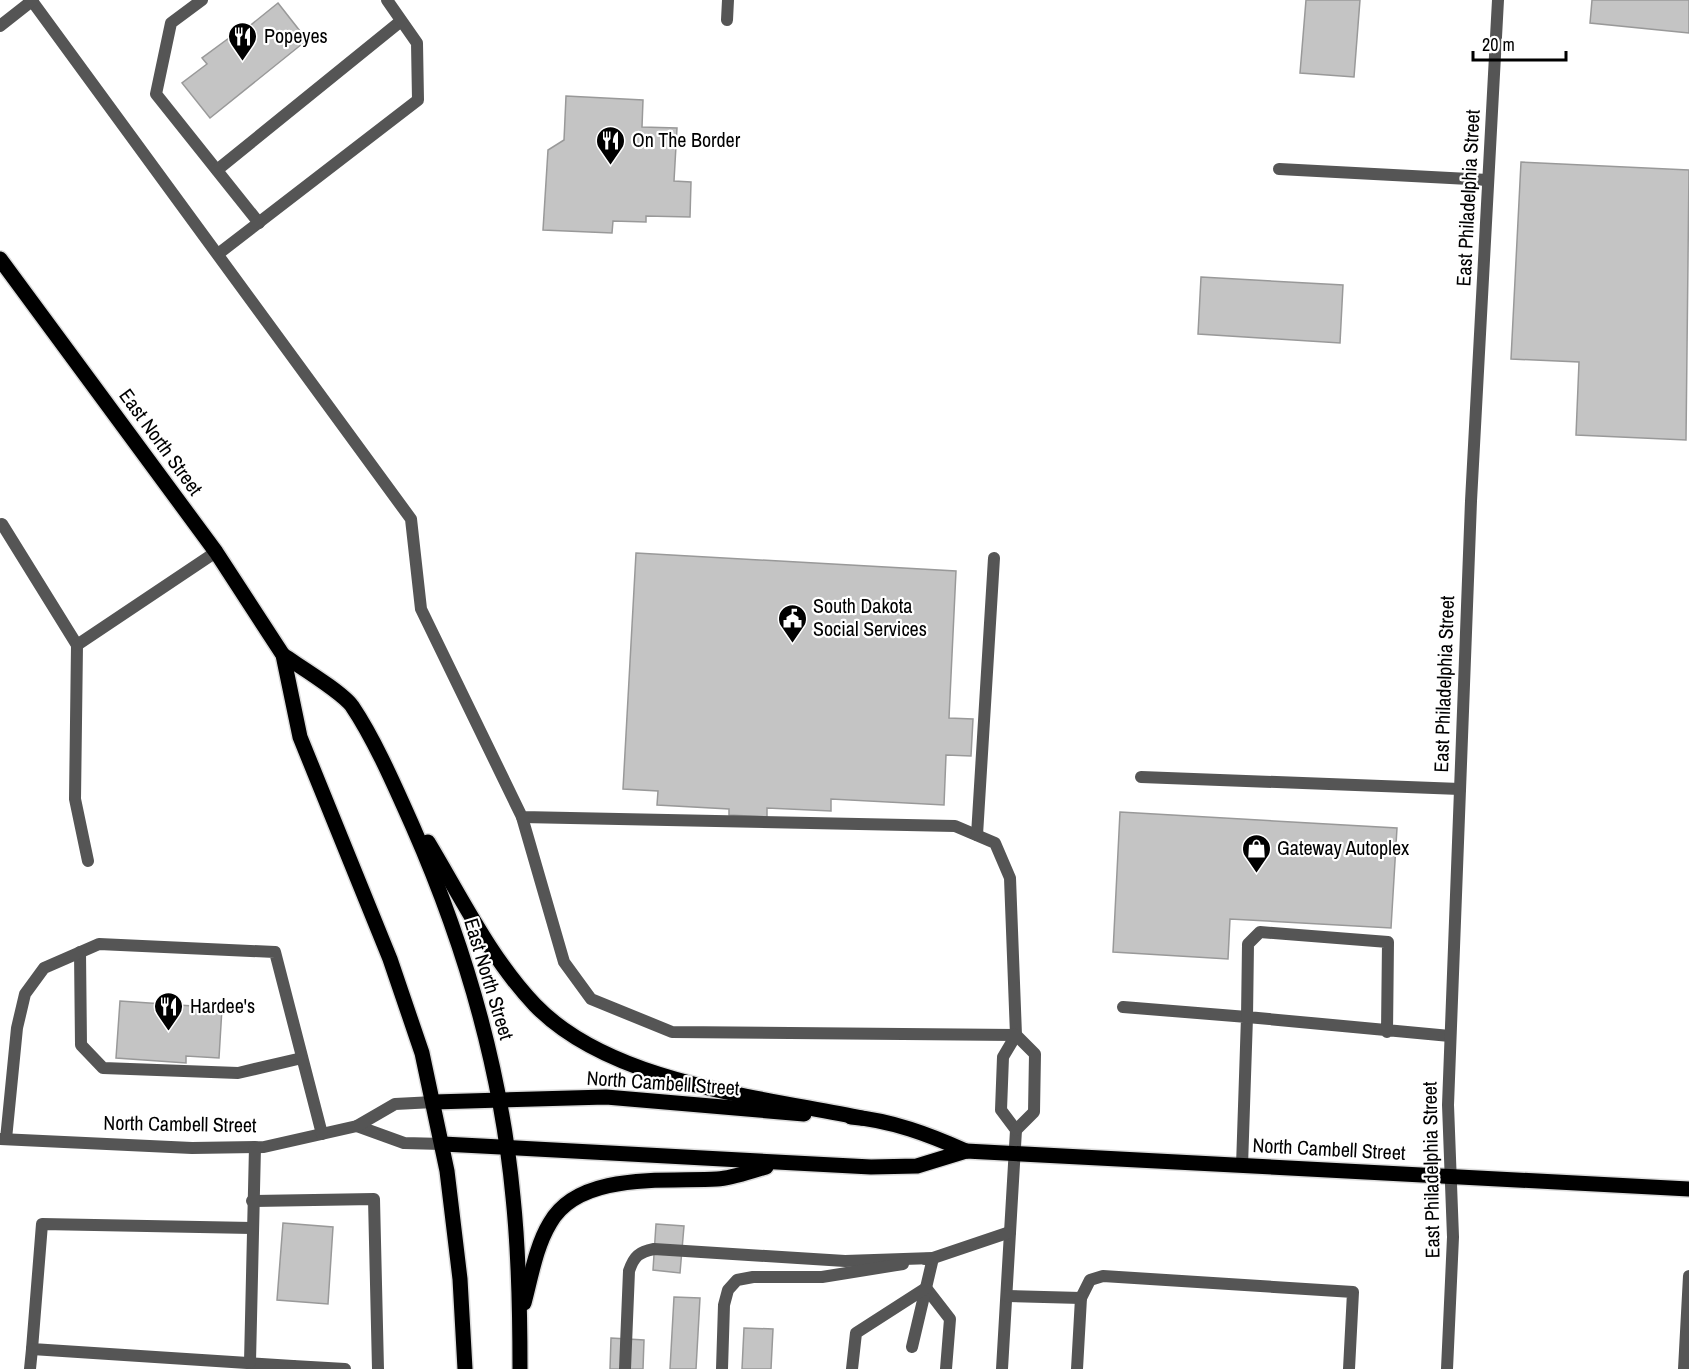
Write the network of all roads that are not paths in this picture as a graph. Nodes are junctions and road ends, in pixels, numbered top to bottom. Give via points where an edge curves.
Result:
1 (33, 0) edge
2 (202, 0) edge
3 (387, 0) edge
4 (728, 0) edge
5 (1497, 0) edge
6 (727, 20) dead end
7 (401, 21) junction
8 (0, 26) edge
9 (1279, 169) dead end
10 (217, 170) junction
11 (1488, 180) junction
12 (259, 223) junction
13 (218, 254) junction
14 (0, 259) edge
15 (2, 524) dead end
16 (216, 552) junction
17 (994, 558) dead end
18 (77, 645) junction
19 (283, 655) junction
20 (1141, 777) dead end
21 (1460, 789) junction
22 (397, 791) junction
23 (522, 817) junction
24 (977, 835) junction
25 (88, 861) dead end
26 (80, 952) junction
27 (1123, 1007) dead end
28 (1247, 1017) junction
29 (1387, 1032) junction
30 (1016, 1035) junction
31 (1450, 1036) junction
32 (302, 1058) junction
33 (498, 1100) junction
34 (434, 1102) junction
35 (862, 1118) junction
36 (357, 1126) junction
37 (1016, 1130) junction
38 (322, 1134) junction
39 (3, 1139) edge
40 (443, 1144) junction
41 (506, 1146) junction
42 (255, 1147) junction
43 (966, 1151) junction
44 (1015, 1153) junction
45 (781, 1164) junction
46 (1242, 1166) junction
47 (1450, 1177) junction
48 (1689, 1189) edge
49 (252, 1201) junction
50 (252, 1228) junction
51 (1010, 1232) junction
52 (933, 1258) junction
53 (1689, 1276) edge
54 (926, 1288) junction
55 (1007, 1296) junction
56 (1081, 1298) junction
57 (519, 1320) junction
58 (912, 1347) dead end
59 (32, 1349) junction
60 (250, 1362) junction
61 (293, 1368) edge
62 (30, 1369) edge
63 (345, 1369) edge
64 (378, 1369) edge
65 (465, 1369) edge
66 (520, 1369) edge
67 (625, 1369) edge
68 (722, 1369) edge
69 (852, 1369) edge
70 (946, 1369) edge
71 (1002, 1369) edge
72 (1077, 1369) edge
73 (1349, 1369) edge
74 (1447, 1369) edge
75 (1684, 1369) edge

1 - 8 street
1 - 13 street
2 - 10 street via 171,23 156,94
3 - 7 street
4 - 6 street
5 - 11 street, East Philadelphia Street
7 - 10 street
7 - 12 street via 417,43 418,100
9 - 11 street
10 - 12 street
11 - 21 street, East Philadelphia Street
12 - 13 street
13 - 23 street via 411,519 421,609
14 - 16 main road, East North Street
15 - 18 street
16 - 18 street
16 - 19 main road, East North Street
17 - 24 street
18 - 25 street via 75,799
19 - 22 main road, East North Street via 351,704
19 - 34 main road, East North Street via 300,737 390,959 423,1053
20 - 21 street
21 - 31 street, East Philadelphia Street
22 - 33 main road, East North Street via 425,854 465,968
22 - 35 main road via 509,973 536,1006 569,1032 660,1076
23 - 24 street via 956,826
23 - 30 street via 564,962 591,999 672,1032
24 - 30 street via 995,843 1010,878
26 - 32 street via 99,944 274,952
26 - 32 street via 81,1045 103,1068 238,1073
26 - 39 street via 44,968 25,994
27 - 28 street
28 - 29 street
28 - 29 street via 1248,944 1260,932 1388,942
28 - 46 street
29 - 31 street
30 - 37 street via 1003,1057 1001,1110
30 - 37 street via 1035,1054 1034,1112
31 - 47 street, East Philadelphia Street
32 - 38 street
33 - 34 main road, North Cambell Street
33 - 35 main road, North Cambell Street via 606,1097
33 - 41 main road, East North Street
34 - 36 street, North Cambell Street via 395,1104
34 - 40 main road, East North Street
35 - 43 main road, North Cambell Street via 919,1132
36 - 38 street, North Cambell Street
36 - 40 street, North Cambell Street via 404,1143
37 - 44 street
38 - 42 street, North Cambell Street
39 - 42 street, North Cambell Street
40 - 41 main road, North Cambell Street
40 - 65 main road, East North Street via 454,1224
41 - 45 main road, North Cambell Street
41 - 57 main road, East North Street via 513,1196
42 - 49 street
43 - 44 main road, North Cambell Street
43 - 45 main road, North Cambell Street via 917,1166
44 - 46 main road, North Cambell Street
44 - 51 street
45 - 57 main road via 719,1179 644,1180 572,1200 549,1224
46 - 47 main road, North Cambell Street
47 - 48 main road, North Cambell Street
47 - 74 street, East Philadelphia Street via 1454,1237
49 - 50 street
49 - 64 street via 374,1199
50 - 59 street via 42,1224
50 - 60 street
51 - 52 street
51 - 55 street
52 - 54 street
52 - 67 street via 845,1261 644,1251 634,1257 629,1271
52 - 68 street via 870,1272 737,1280 728,1290 724,1305
53 - 75 street
54 - 58 street
54 - 69 street via 856,1333
54 - 70 street via 950,1319
55 - 56 street
55 - 71 street
56 - 72 street
56 - 73 street via 1090,1281 1103,1276 1353,1292
57 - 66 main road, East North Street
59 - 60 street
59 - 62 street
60 - 61 street
61 - 63 street

